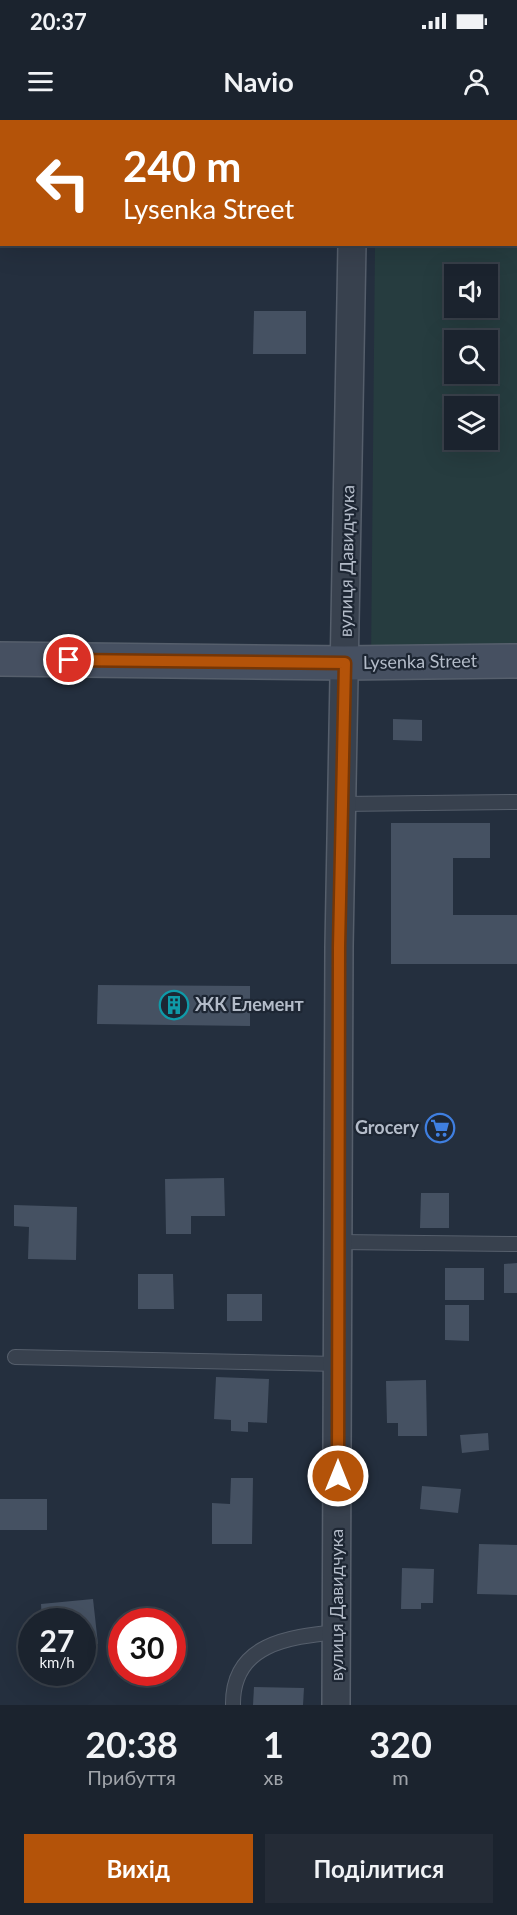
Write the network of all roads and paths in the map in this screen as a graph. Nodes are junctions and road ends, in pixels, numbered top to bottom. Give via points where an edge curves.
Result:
1 (352, 246) edge
2 (0, 659) edge
3 (517, 661) edge
4 (345, 663) junction
5 (517, 802) edge
6 (342, 804) junction
7 (340, 1242) junction
8 (517, 1244) edge
9 (15, 1357) dead end
10 (339, 1364) junction
11 (337, 1632) junction
12 (233, 1705) edge
13 (336, 1705) edge

1 - 4 street, вулиця Давидчука
2 - 4 street, Lysenka Street
3 - 4 street, Lysenka Street
4 - 6 street, вулиця Давидчука
5 - 6 lane
6 - 7 street, вулиця Давидчука
7 - 8 lane
7 - 10 street, вулиця Давидчука
9 - 10 lane
10 - 11 street, вулиця Давидчука
11 - 12 lane via 297,1636 254,1656 239,1670 233,1687
11 - 13 street, вулиця Давидчука

